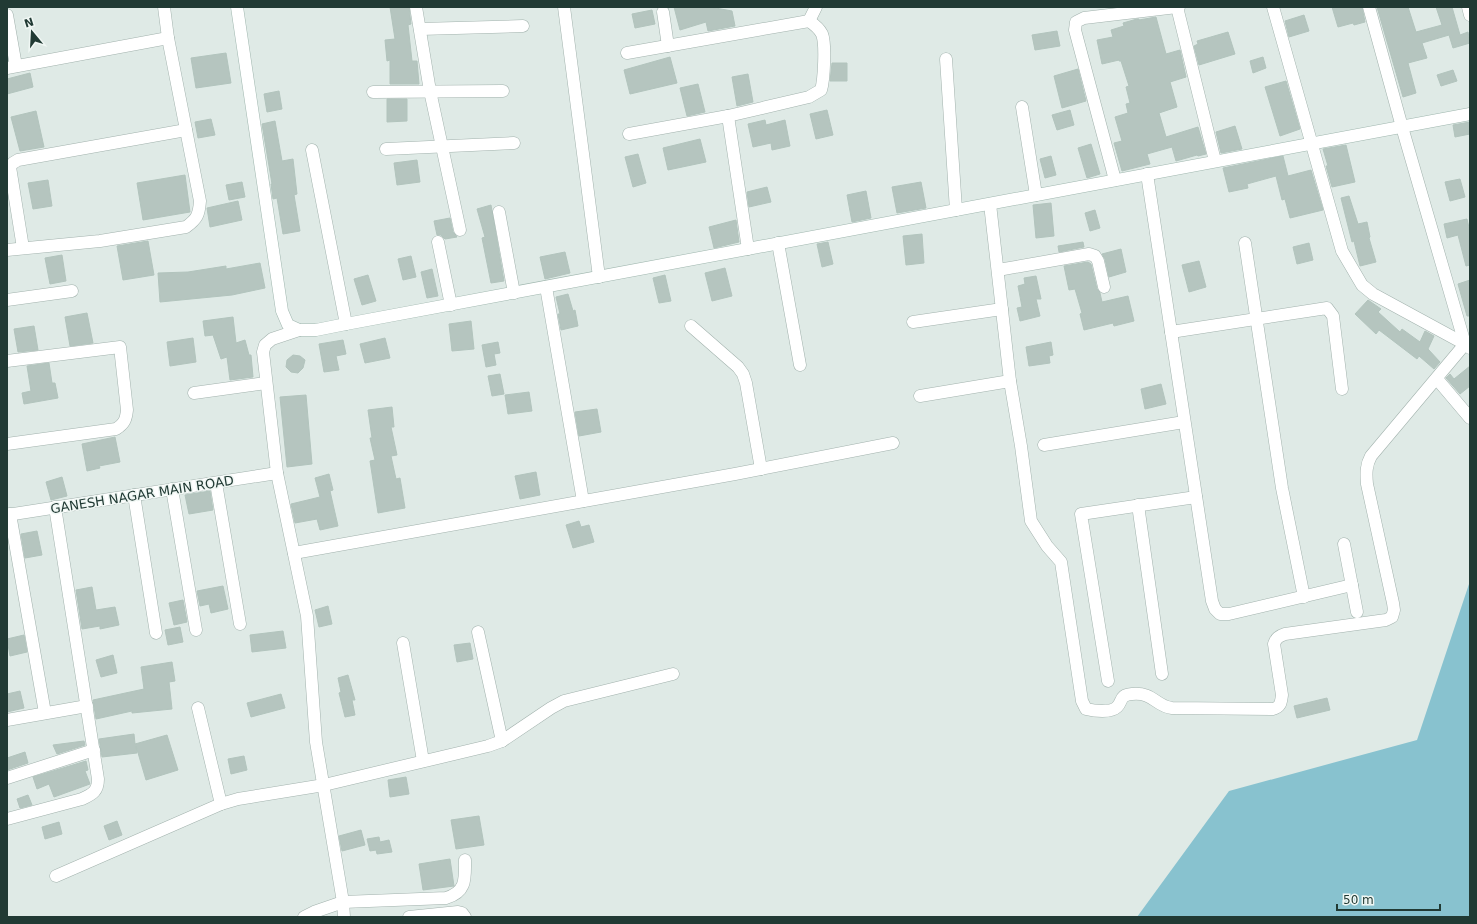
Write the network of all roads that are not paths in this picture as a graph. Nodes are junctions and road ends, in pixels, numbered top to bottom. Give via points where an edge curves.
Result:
1 (164, 7) edge
2 (237, 7) edge
3 (416, 7) edge
4 (564, 7) edge
5 (816, 7) edge
6 (1178, 7) edge
7 (1272, 7) edge
8 (1369, 7) edge
9 (1468, 7) edge
10 (663, 12) dead end
11 (1470, 14) edge
12 (7, 15) edge
13 (809, 21) junction
14 (523, 26) dead end
15 (420, 29) junction
16 (168, 38) junction
17 (668, 46) junction
18 (627, 53) dead end
19 (946, 59) dead end
20 (12, 67) edge
21 (430, 91) junction
22 (503, 91) dead end
23 (373, 92) dead end
24 (1022, 107) dead end
25 (1470, 114) edge
26 (728, 116) junction
27 (1402, 126) junction
28 (186, 130) junction
29 (629, 134) dead end
30 (514, 143) dead end
31 (1311, 143) junction
32 (442, 147) junction
33 (386, 149) dead end
34 (312, 150) dead end
35 (7, 155) edge
36 (1215, 161) junction
37 (10, 167) junction
38 (1147, 174) junction
39 (1115, 180) junction
40 (1036, 195) junction
41 (990, 204) junction
42 (956, 210) junction
43 (499, 212) dead end
44 (460, 230) dead end
45 (438, 242) dead end
46 (778, 243) junction
47 (1245, 243) dead end
48 (23, 248) junction
49 (748, 249) junction
50 (7, 250) edge
51 (998, 270) junction
52 (599, 277) junction
53 (546, 287) junction
54 (1104, 288) dead end
55 (72, 291) dead end
56 (514, 293) junction
57 (7, 300) edge
58 (451, 305) junction
59 (1002, 309) junction
60 (1257, 318) junction
61 (913, 322) dead end
62 (346, 324) junction
63 (691, 326) dead end
64 (299, 330) junction
65 (1171, 332) junction
66 (1468, 346) edge
67 (7, 361) edge
68 (800, 365) dead end
69 (1437, 379) junction
70 (1010, 381) junction
71 (266, 383) junction
72 (1342, 389) dead end
73 (194, 393) dead end
74 (920, 396) dead end
75 (1470, 418) edge
76 (1184, 422) junction
77 (893, 443) dead end
78 (7, 444) edge
79 (1044, 445) dead end
80 (760, 469) junction
81 (277, 473) junction
82 (216, 482) junction
83 (172, 489) junction
84 (134, 495) junction
85 (1196, 497) junction
86 (583, 501) junction
87 (1138, 505) junction
88 (55, 507) junction
89 (9, 514) edge
90 (1344, 544) dead end
91 (294, 553) junction
92 (1352, 585) junction
93 (1304, 597) junction
94 (1357, 612) dead end
95 (240, 624) dead end
96 (196, 630) dead end
97 (156, 632) dead end
98 (478, 632) dead end
99 (403, 643) dead end
100 (673, 674) dead end
101 (1162, 674) dead end
102 (1108, 681) dead end
103 (87, 706) junction
104 (198, 708) dead end
105 (44, 713) junction
106 (7, 720) edge
107 (502, 741) junction
108 (94, 750) junction
109 (423, 761) junction
110 (7, 778) edge
111 (324, 784) junction
112 (221, 804) junction
113 (7, 819) edge
114 (465, 860) dead end
115 (56, 876) dead end
116 (343, 902) junction
117 (304, 917) edge
118 (344, 917) edge
119 (408, 917) edge
120 (412, 917) edge
121 (465, 917) edge

1 - 16 street
2 - 64 street via 282,312 288,325
3 - 15 street
4 - 52 street
5 - 13 street
6 - 36 street
6 - 39 street via 1084,18 1076,22 1074,30
7 - 31 street
8 - 27 street
9 - 11 street
10 - 17 street
12 - 20 street
13 - 17 street
13 - 26 street via 817,26 822,35 821,90 809,97
14 - 15 street
15 - 21 street
16 - 20 street
16 - 28 street
17 - 18 street
19 - 42 street
21 - 22 street
21 - 23 street
21 - 32 street
24 - 40 street
25 - 27 street
26 - 29 street
26 - 49 street
27 - 31 street
27 - 66 street
28 - 37 street via 18,160
28 - 48 street via 200,201 195,220 186,227 100,241
30 - 32 street
31 - 36 street
31 - 66 street via 1342,251 1362,285 1373,294
32 - 33 street
32 - 44 street
34 - 62 street
35 - 37 street
36 - 38 street
37 - 48 street
38 - 39 street
38 - 65 street
39 - 40 street
40 - 41 street
41 - 42 street
41 - 51 street
42 - 46 street
43 - 56 street
45 - 58 street
46 - 49 street
46 - 68 street
47 - 60 street
48 - 50 street
49 - 52 street
51 - 54 street via 1089,254 1095,256 1098,261
51 - 59 street
52 - 53 street
53 - 56 street
53 - 86 street
55 - 57 street
56 - 58 street
58 - 62 street
59 - 61 street
59 - 70 street
60 - 65 street
60 - 72 street via 1327,308 1333,316
60 - 93 street via 1282,488
62 - 64 street via 316,330
63 - 80 street via 743,374
64 - 71 street via 272,339 265,345 263,352
65 - 76 street
66 - 69 street
67 - 78 street via 120,347 127,410 123,426 116,430
69 - 70 street via 1366,464 1367,484 1393,602 1392,617 1278,636 1274,644 1282,695 1278,708 1172,708 1161,705 1149,696 1133,694 1123,697 1115,709 1091,710 1086,709 1082,701 1061,562 1047,546 1031,520
69 - 75 street
70 - 74 street
71 - 73 street
71 - 81 street
76 - 79 street
76 - 85 street
77 - 80 street
80 - 86 street
81 - 82 street, GANESH NAGAR MAIN ROAD
81 - 91 street
82 - 83 street, GANESH NAGAR MAIN ROAD
82 - 95 street
83 - 84 street, GANESH NAGAR MAIN ROAD
83 - 96 street
84 - 88 street, GANESH NAGAR MAIN ROAD
84 - 97 street
85 - 87 street
85 - 93 street via 1212,602 1220,614
86 - 91 street
87 - 101 street
87 - 102 street via 1081,514
88 - 89 street, GANESH NAGAR MAIN ROAD
88 - 103 street
89 - 105 street
90 - 92 street
91 - 111 street via 307,616 316,742
92 - 93 street
92 - 94 street
98 - 107 street
99 - 109 street
100 - 107 street via 564,702
103 - 105 street
103 - 108 street
104 - 112 street
105 - 106 street
107 - 109 street
108 - 110 street
108 - 113 street via 98,786 91,795
109 - 111 street
111 - 112 street
111 - 116 street
112 - 115 street
114 - 116 street via 463,886 454,896
116 - 117 street
116 - 118 street
119 - 120 street
120 - 121 street via 462,912

